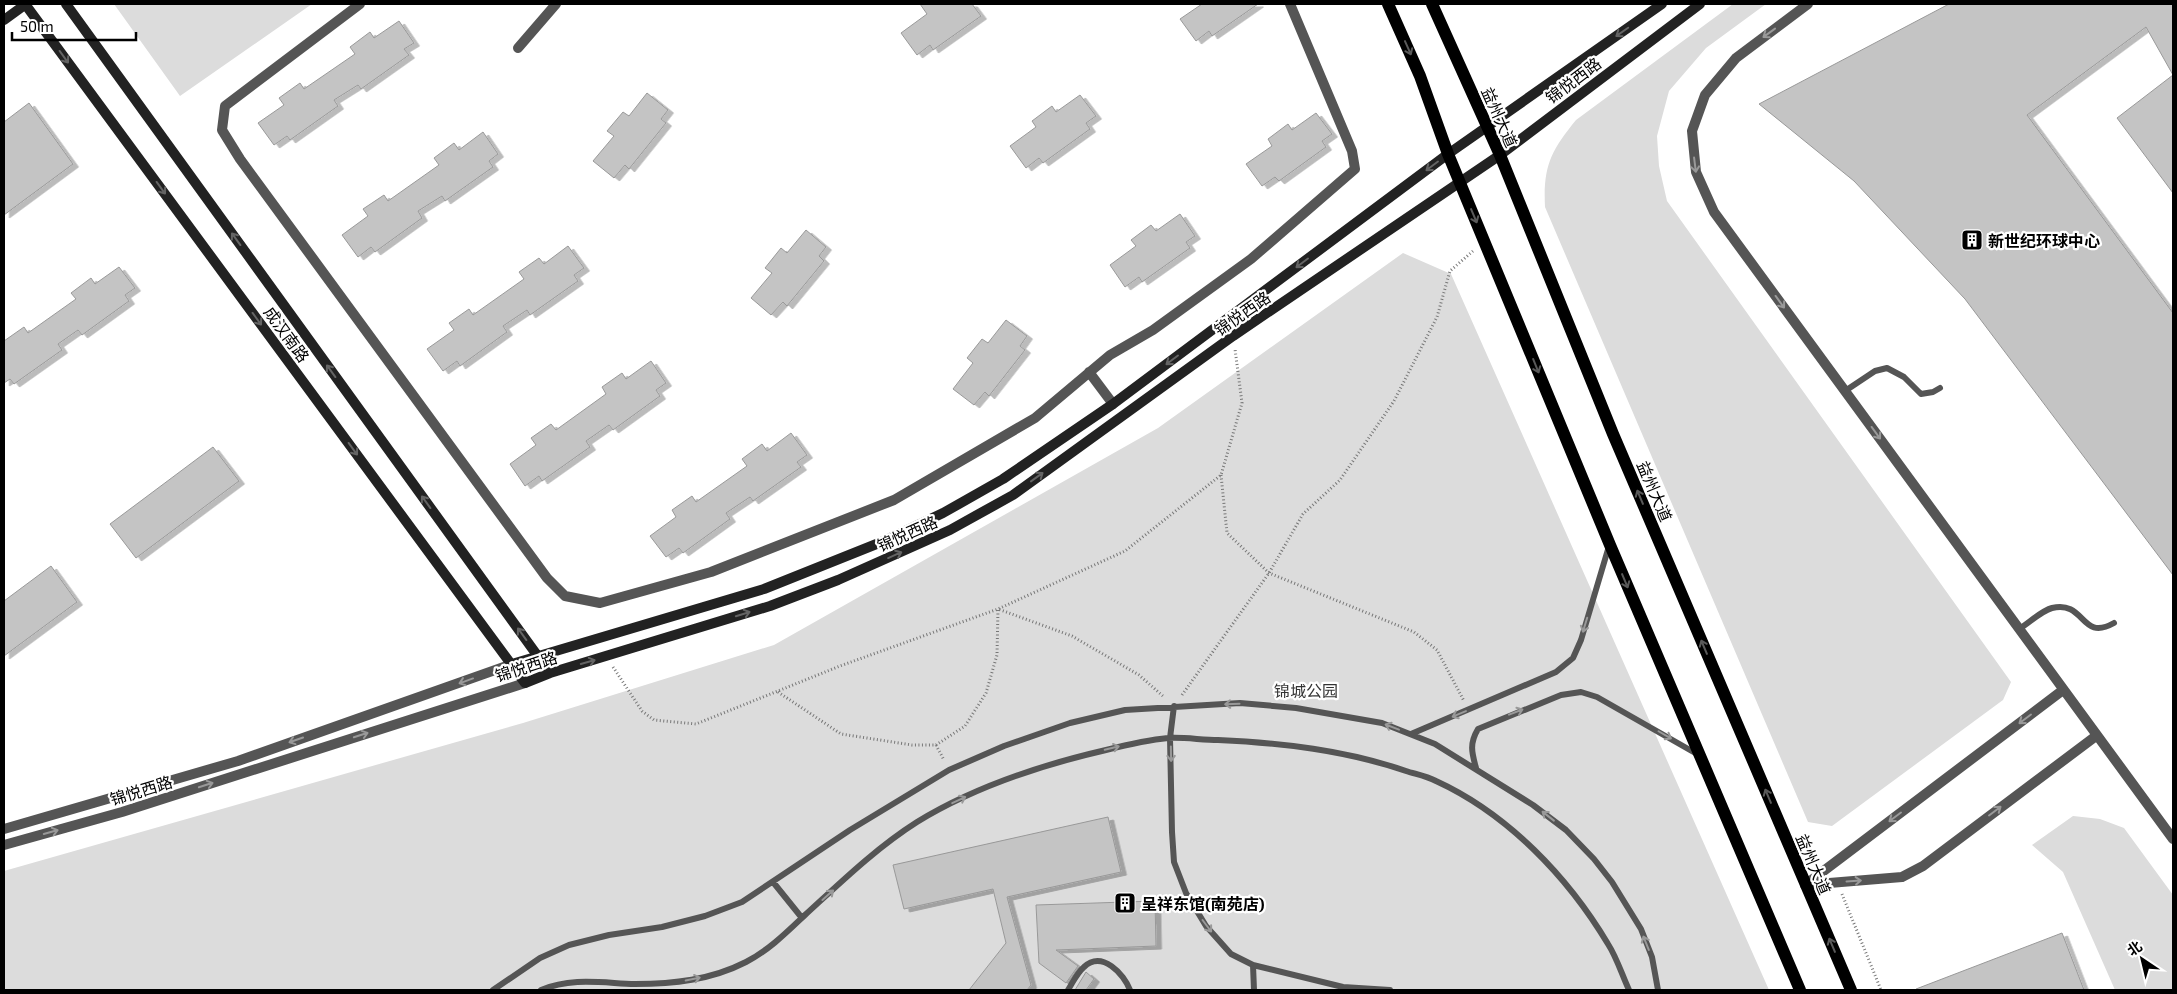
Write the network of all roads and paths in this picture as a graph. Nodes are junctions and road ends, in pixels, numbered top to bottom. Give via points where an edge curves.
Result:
1 (25, 4) edge
2 (66, 4) edge
3 (360, 4) edge
4 (556, 4) edge
5 (1290, 4) edge
6 (1388, 4) edge
7 (1432, 4) edge
8 (1662, 4) edge
9 (1700, 4) edge
10 (1808, 4) edge
11 (4, 20) edge
12 (518, 48) dead end
13 (1487, 127) junction
14 (1448, 154) junction
15 (1500, 155) junction
16 (1459, 182) junction
17 (1484, 240) junction
18 (1234, 336) junction
19 (1089, 372) junction
20 (1940, 388) dead end
21 (1845, 390) junction
22 (1113, 404) junction
23 (1220, 475) junction
24 (1610, 545) junction
25 (1269, 573) junction
26 (998, 609) junction
27 (2114, 623) dead end
28 (2019, 629) junction
29 (538, 656) junction
30 (606, 657) junction
31 (512, 664) junction
32 (550, 673) junction
33 (525, 683) junction
34 (2063, 690) junction
35 (778, 692) junction
36 (1174, 706) junction
37 (1469, 710) junction
38 (1410, 734) junction
39 (2096, 736) junction
40 (1170, 738) junction
41 (936, 746) junction
42 (1698, 754) junction
43 (1476, 768) junction
44 (948, 770) junction
45 (4, 829) edge
46 (2172, 836) edge
47 (4, 845) edge
48 (773, 882) junction
49 (1837, 882) junction
50 (1806, 885) junction
51 (802, 918) junction
52 (1253, 965) junction
53 (1343, 987) junction
54 (493, 990) edge
55 (541, 990) edge
56 (1068, 990) edge
57 (1130, 990) edge
58 (1254, 990) edge
59 (1333, 990) edge
60 (1390, 990) edge
61 (1629, 990) edge
62 (1658, 990) edge
63 (1800, 990) edge
64 (1851, 990) edge
65 (1881, 990) edge

1 - 11 main road
1 -> 31 main road, 成汉南路
29 -> 2 main road, 成汉南路
3 - 19 street via 224,106 222,130 542,570 565,596 600,603 711,572 894,500 1035,418
4 - 12 street
5 - 19 street via 1352,151 1355,169 1251,260
6 -> 14 main road via 1420,76
7 - 13 main road, 益州大道
8 -> 13 main road, 锦悦西路
9 - 15 main road, 锦悦西路
10 -> 21 street via 1736,58 1705,95 1692,132 1695,164 1714,212
13 - 14 main road, 锦悦西路
13 - 15 main road, 益州大道
14 - 16 main road
14 -> 22 main road, 锦悦西路
15 - 16 main road, 锦悦西路
50 -> 15 main road, 益州大道 via 1613,434
16 -> 17 main road
16 - 18 main road, 锦悦西路
17 -> 24 main road
17 - 25 path via 1450,271 1437,317 1394,401 1340,480 1303,514
18 - 23 path via 1242,403
30 -> 18 main road, 锦悦西路 via 770,606 950,530 1013,495
19 - 22 street
20 - 21 lane via 1921,394 1904,377 1887,368
21 -> 28 street
22 - 29 main road, 锦悦西路 via 1003,479 884,542 764,589
23 - 25 path via 1227,533
23 - 26 path via 1125,550
24 -> 37 lane via 1573,658 1556,672
24 -> 42 main road
25 - 36 path
25 - 37 path via 1414,632 1437,650
26 - 35 path
26 - 36 path via 1072,636 1139,675
26 - 41 path via 997,655 986,693 965,726
27 - 28 lane via 2104,628 2092,628 2071,609 2061,607 2050,608
28 - 34 street
29 - 31 main road, 锦悦西路
29 - 32 main road, 成汉南路
32 -> 30 main road, 锦悦西路
30 - 35 path via 642,711 654,720 696,724
31 - 33 main road, 成汉南路
31 -> 45 street, 锦悦西路 via 238,761
32 - 33 main road, 锦悦西路
47 -> 33 street, 锦悦西路 via 122,812
34 - 39 street
34 -> 50 street
35 - 41 path via 841,734
38 -> 36 lane via 1382,723 1296,708 1240,703
36 - 40 lane
36 - 44 lane via 1125,710 1070,723
37 -> 38 lane
38 - 43 lane via 1436,744
39 - 46 street
49 -> 39 street via 1902,877 1923,866
51 -> 40 lane via 869,858 916,822 958,800 1061,760
40 -> 52 lane via 1174,862 1186,893 1206,926 1231,954
40 - 61 lane via 1260,742 1371,759 1434,780 1462,795 1504,823 1581,902 1610,947
41 - 44 path
43 -> 42 lane via 1470,749 1478,729 1561,695 1581,692 1597,697
42 - 63 main road
62 -> 43 lane via 1652,957 1641,929 1594,859 1566,830
44 - 48 lane
48 - 51 lane
48 - 54 lane via 742,902 705,916 569,945 540,958
49 - 50 street
49 - 65 path
64 -> 50 main road, 益州大道
55 -> 51 lane via 577,981 673,984 709,976 767,950
52 - 53 lane
52 - 58 lane
53 - 59 lane
53 - 60 lane
56 - 57 lane via 1085,965 1094,962 1117,969

